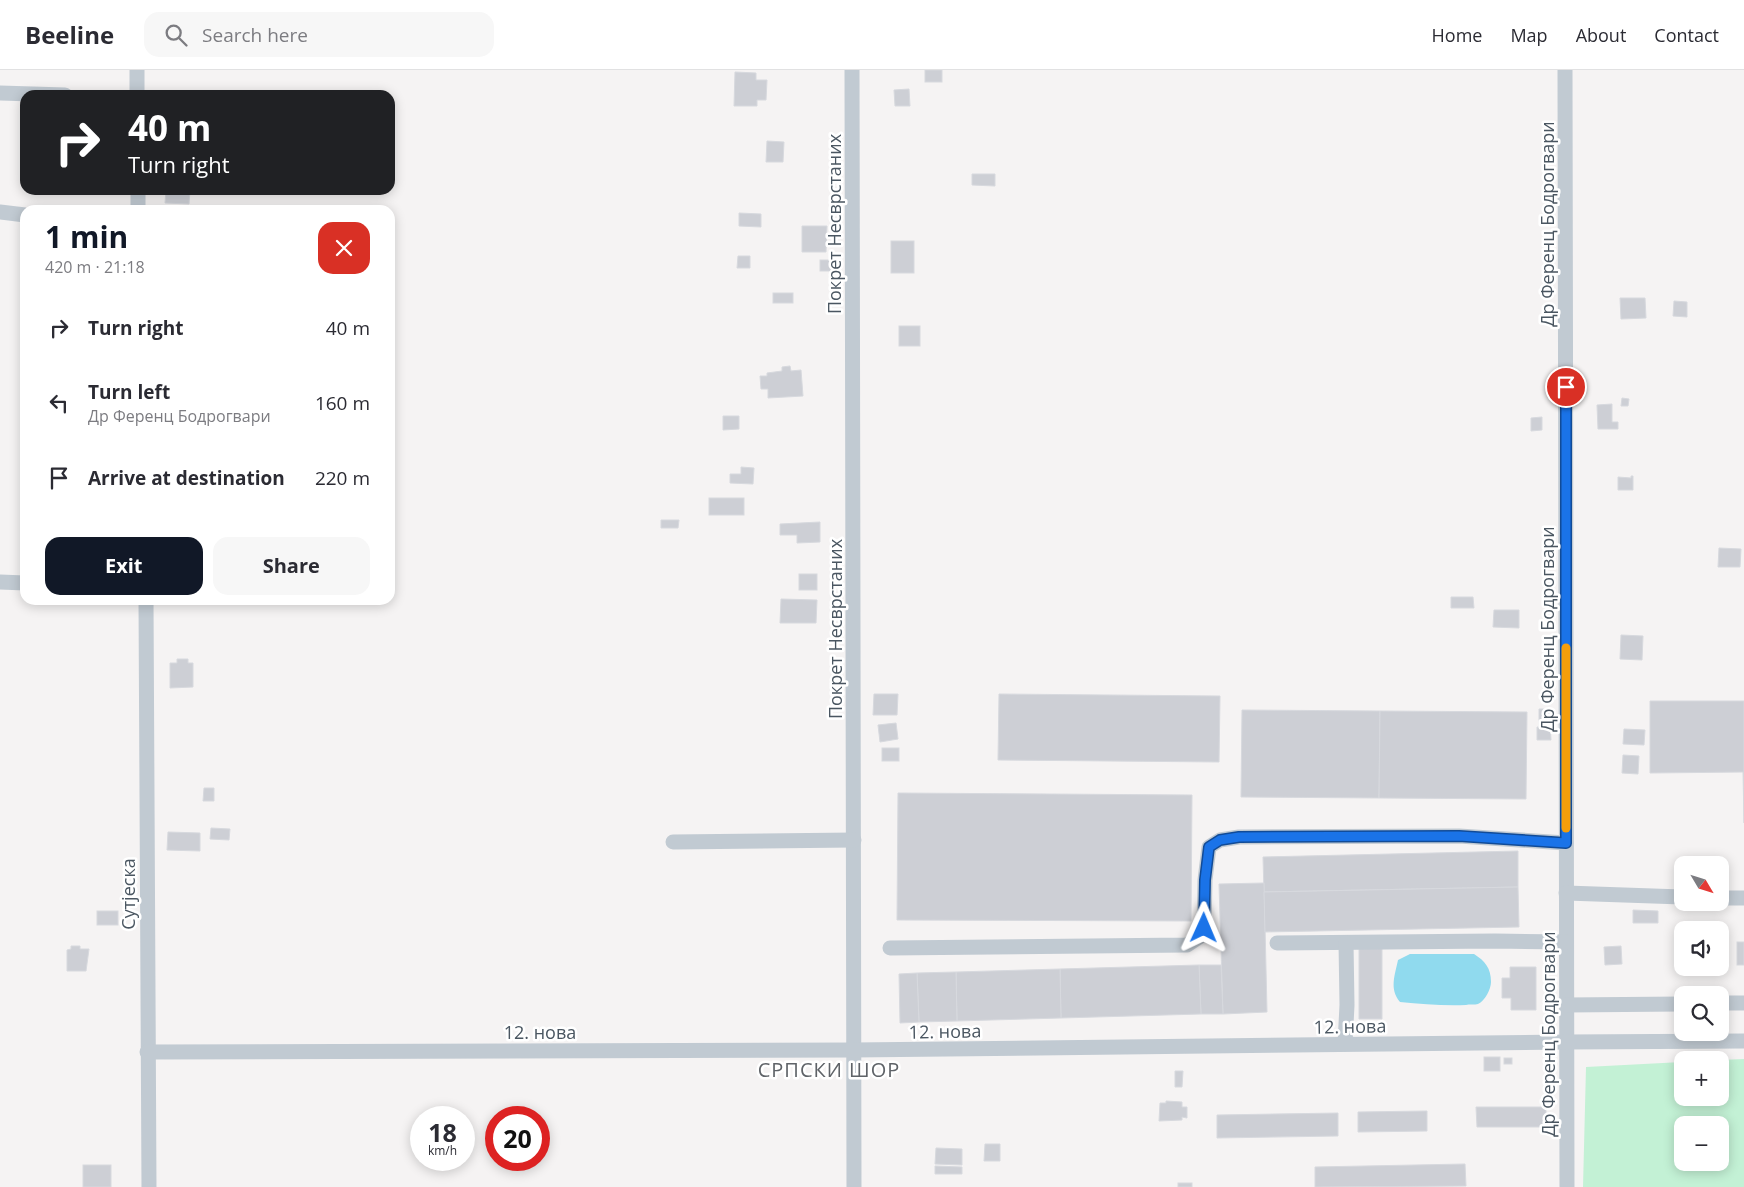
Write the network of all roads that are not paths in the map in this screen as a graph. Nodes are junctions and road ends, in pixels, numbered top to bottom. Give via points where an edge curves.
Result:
1 (137, 70) edge
2 (852, 70) edge
3 (1565, 70) edge
4 (138, 90) edge
5 (0, 93) edge
6 (20, 94) edge
7 (0, 212) edge
8 (20, 214) edge
9 (0, 582) edge
10 (20, 583) edge
11 (146, 605) edge
12 (854, 840) junction
13 (673, 842) dead end
14 (1566, 843) junction
15 (1566, 893) junction
16 (1674, 897) edge
17 (1729, 898) edge
18 (1744, 898) edge
19 (1566, 942) junction
20 (1346, 943) junction
21 (1277, 944) dead end
22 (890, 948) dead end
23 (1744, 1003) edge
24 (1674, 1004) edge
25 (1729, 1004) edge
26 (1566, 1005) junction
27 (1744, 1041) edge
28 (1566, 1042) junction
29 (1345, 1044) junction
30 (853, 1050) junction
31 (147, 1052) junction
32 (148, 1187) edge
33 (854, 1187) edge
34 (1567, 1187) edge

1 - 4 street
2 - 12 street, Покрет Несврстаних
3 - 14 street, Др Ференц Бодрогвари
5 - 6 street
7 - 8 street
9 - 10 street
11 - 31 street, Сутјеска
12 - 13 street
12 - 30 street, Покрет Несврстаних
14 - 15 street, Др Ференц Бодрогвари
14 - 22 street via 1459,836 1239,837 1220,840 1209,847 1204,928 1199,937 1187,944
15 - 16 street
15 - 19 street, Др Ференц Бодрогвари
17 - 18 street
19 - 20 street
19 - 26 street, Др Ференц Бодрогвари
20 - 21 street
20 - 29 street
23 - 25 street
24 - 26 street
26 - 28 street, Др Ференц Бодрогвари
27 - 28 street, 12. нова
28 - 29 street, 12. нова
28 - 34 street, Др Ференц Бодрогвари
29 - 30 street, 12. нова
30 - 31 street, 12. нова
30 - 33 street, Покрет Несврстаних
31 - 32 street, Сутјеска

